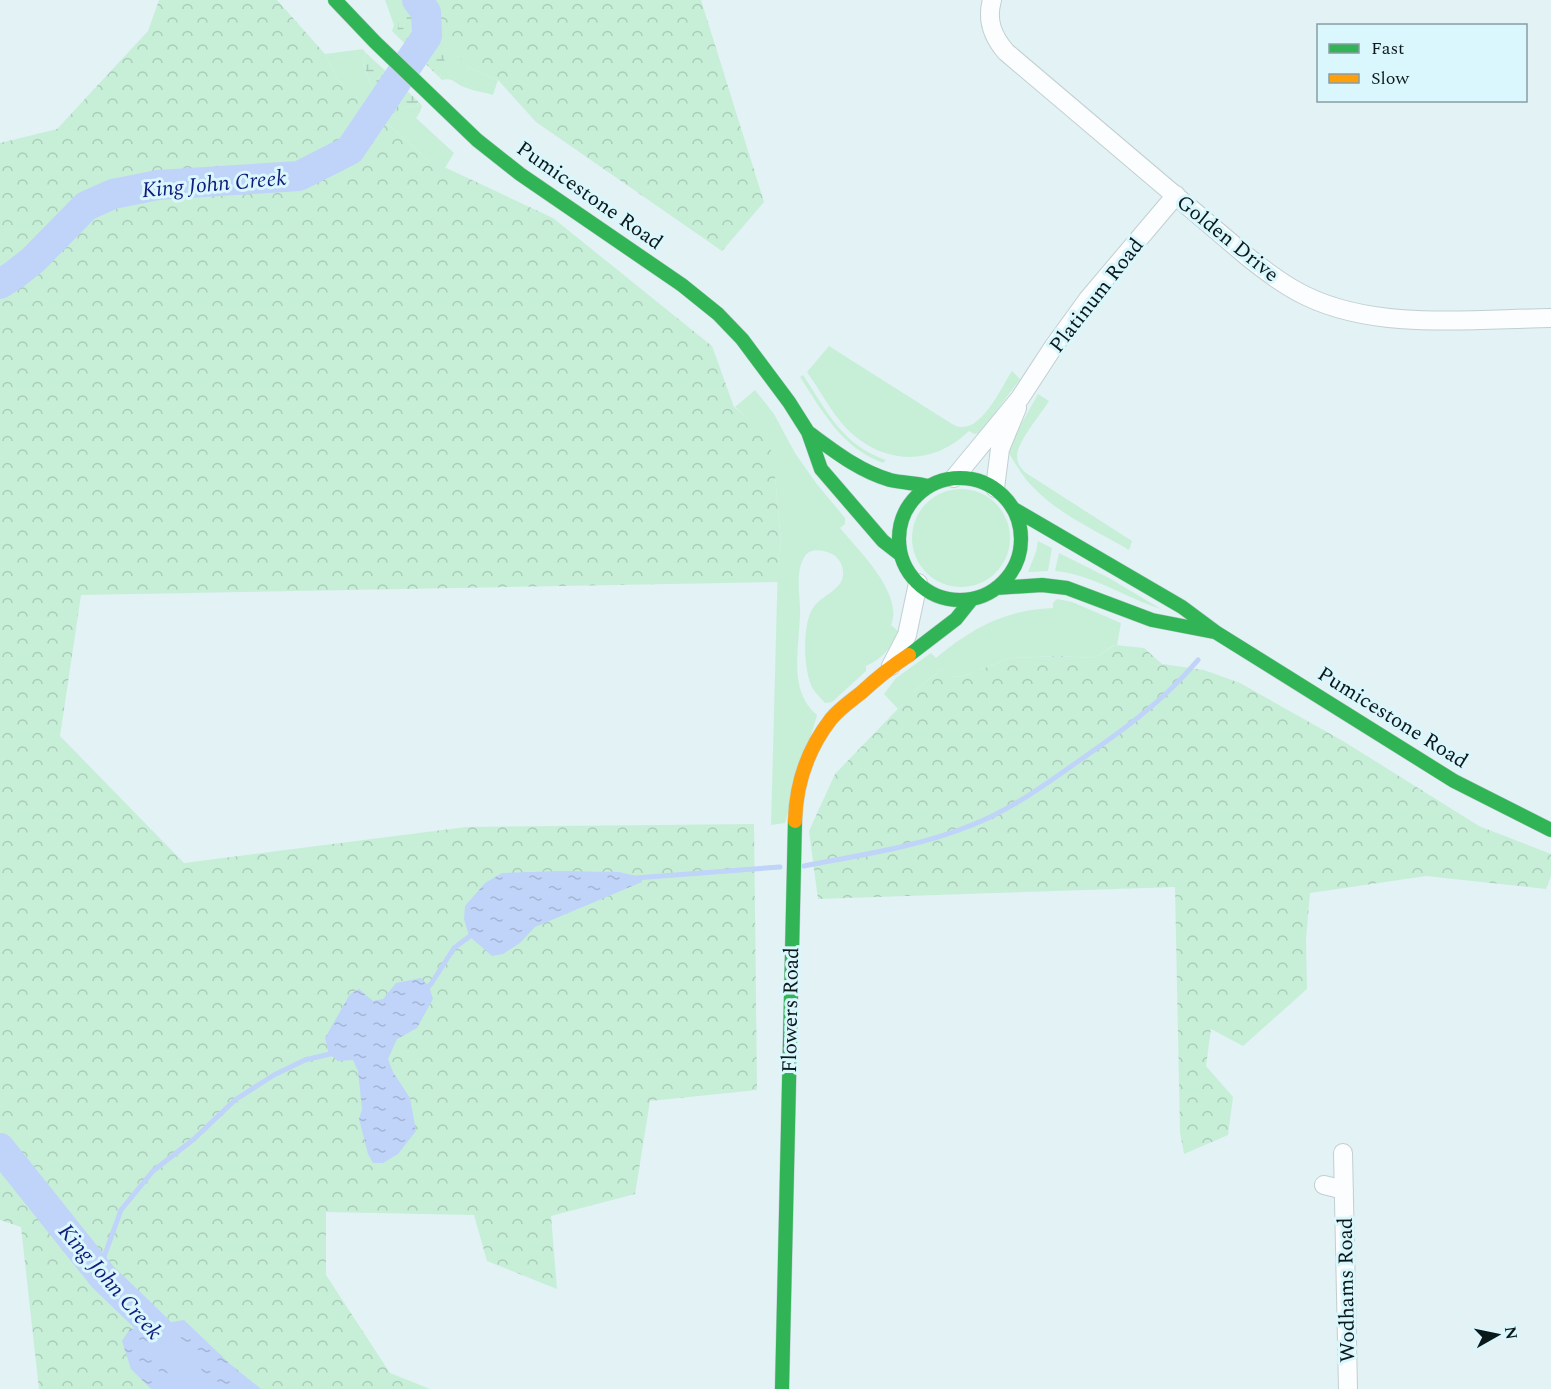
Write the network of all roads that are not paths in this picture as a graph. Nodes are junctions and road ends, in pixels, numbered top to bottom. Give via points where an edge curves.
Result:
1 (335, 0) edge
2 (992, 0) edge
3 (1176, 195) junction
4 (1551, 318) edge
5 (1020, 398) junction
6 (808, 432) junction
7 (954, 478) junction
8 (928, 486) junction
9 (995, 488) junction
10 (1014, 509) junction
11 (901, 555) junction
12 (918, 583) junction
13 (996, 588) junction
14 (972, 599) junction
15 (1217, 633) junction
16 (891, 666) junction
17 (1551, 830) edge
18 (1344, 1153) dead end
19 (1324, 1185) dead end
20 (1344, 1190) junction
21 (782, 1389) edge
22 (1348, 1389) edge

1 - 6 main road, Pumicestone Road via 477,140 718,314 765,368
2 - 3 street, Golden Drive via 992,31 1006,52
3 - 4 street, Golden Drive via 1278,280 1333,307 1421,320
3 - 5 street, Platinum Road via 1088,299
5 - 7 street, Platinum Road
5 - 9 street, Platinum Road via 1000,449
6 - 8 main road, Pumicestone Road via 852,465 894,481
6 - 11 main road, Pumicestone Road via 821,469 883,541
7 - 8 main road
7 - 9 main road via 968,478
8 - 11 main road via 913,499 903,516
9 - 10 main road
10 - 13 main road via 1021,543 1009,576
10 - 15 main road, Pumicestone Road via 1182,607
11 - 12 main road
12 - 14 main road via 952,600
12 - 16 street, Flowers Road via 907,635
13 - 14 main road
13 - 15 main road, Pumicestone Road via 1058,586 1166,624
14 - 16 main road, Flowers Road via 956,619 910,656
15 - 17 main road, Pumicestone Road via 1454,781
16 - 21 main road, Flowers Road via 850,700 821,732 802,771 796,796
18 - 20 street, Wodhams Road
19 - 20 street, Wodhams Road
20 - 22 street, Wodhams Road

